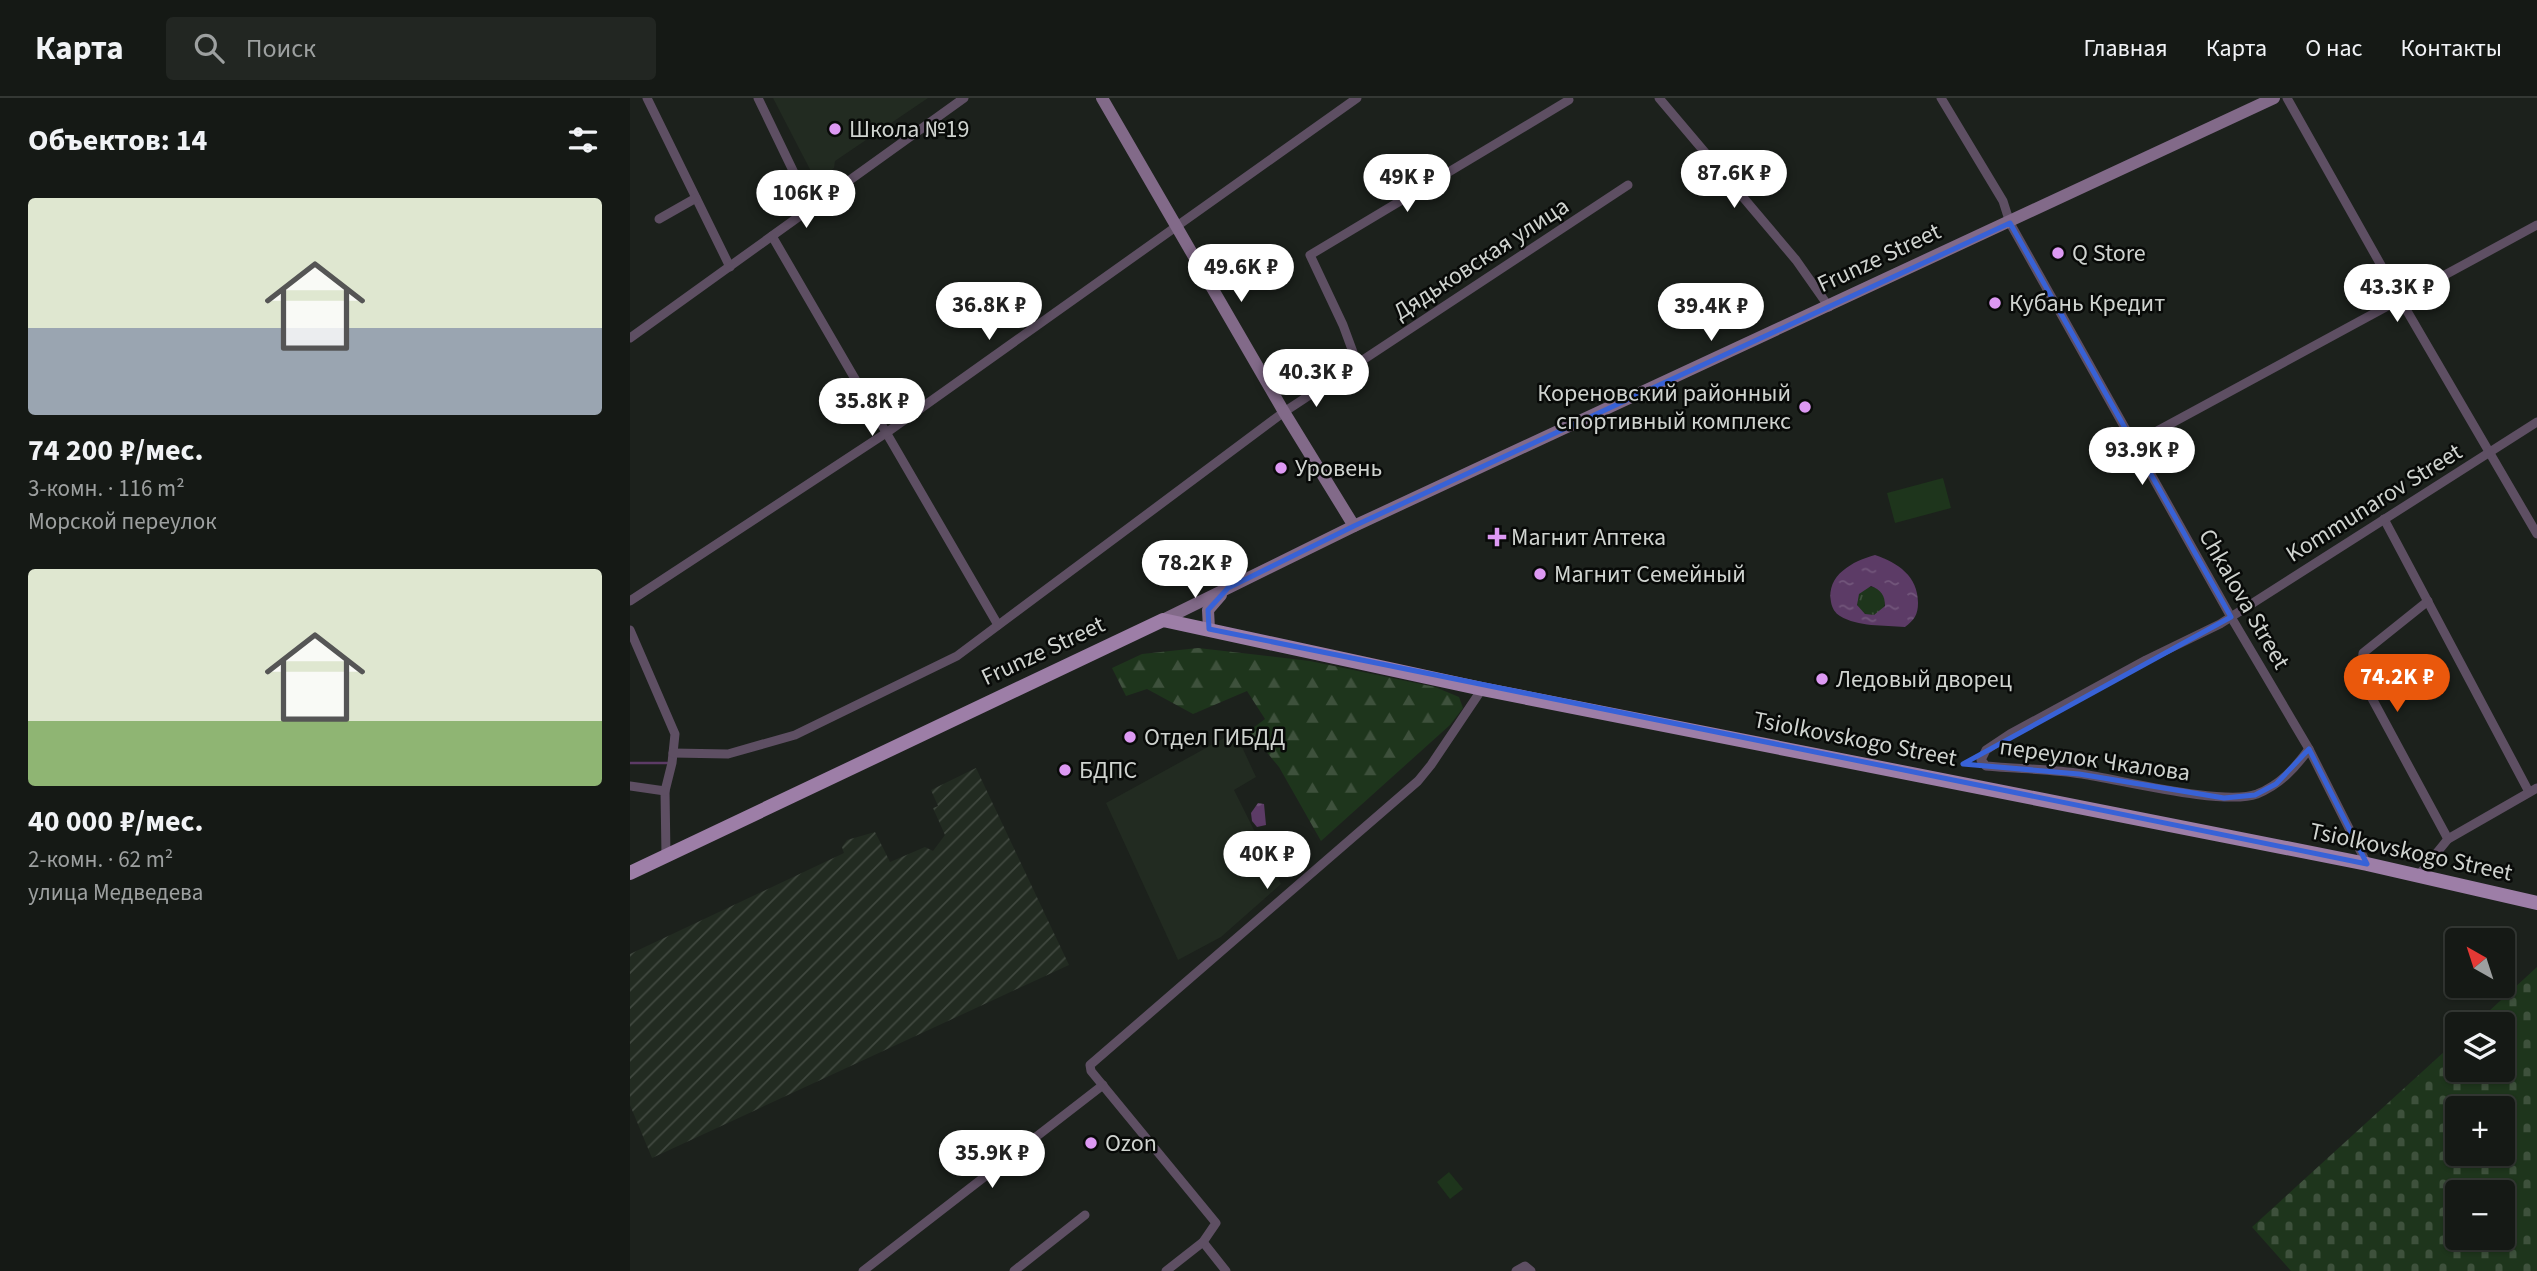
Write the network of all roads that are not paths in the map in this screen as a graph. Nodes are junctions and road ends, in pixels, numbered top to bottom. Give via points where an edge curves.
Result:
1 (647, 98) edge
2 (758, 98) edge
3 (964, 98) edge
4 (1102, 98) edge
5 (1357, 98) edge
6 (1659, 98) edge
7 (1941, 98) edge
8 (2274, 98) edge
9 (2287, 98) edge
10 (1569, 100) edge
11 (1628, 185) dead end
12 (696, 198) junction
13 (811, 208) junction
14 (659, 219) dead end
15 (2010, 223) junction
16 (2537, 225) edge
17 (1177, 227) junction
18 (772, 236) junction
19 (730, 267) junction
20 (2400, 299) junction
21 (1829, 307) junction
22 (630, 338) edge
23 (1357, 363) junction
24 (1284, 412) junction
25 (2537, 422) edge
26 (886, 433) junction
27 (2135, 443) junction
28 (2489, 453) junction
29 (2384, 519) junction
30 (1354, 526) junction
31 (2537, 534) edge
32 (1228, 588) junction
33 (630, 601) edge
34 (2428, 601) junction
35 (2231, 617) junction
36 (1163, 620) junction
37 (998, 625) junction
38 (1209, 629) junction
39 (630, 630) edge
40 (1482, 688) junction
41 (2309, 749) junction
42 (673, 753) junction
43 (630, 786) edge
44 (665, 790) junction
45 (2533, 790) edge
46 (2448, 839) junction
47 (666, 856) junction
48 (2367, 864) junction
49 (630, 873) edge
50 (2418, 876) junction
51 (2537, 903) edge
52 (1103, 1085) junction
53 (1085, 1215) dead end
54 (1203, 1242) junction
55 (863, 1271) edge
56 (1014, 1271) edge
57 (1166, 1271) edge
58 (1226, 1271) edge

1 - 12 street
2 - 13 street
3 - 13 street
4 - 17 main road
5 - 17 street
6 - 21 street via 1796,260
7 - 15 street, Chkalova Street via 2003,201
8 - 15 main road, Frunze Street
9 - 20 street
10 - 23 street via 1310,255
11 - 23 street, Дядьковская улица
12 - 14 street
12 - 19 street
13 - 18 street
15 - 21 main road, Frunze Street
15 - 27 street, Chkalova Street
16 - 20 street
17 - 24 main road
17 - 26 street
18 - 19 street
18 - 26 street
19 - 22 street
20 - 27 street
20 - 28 street
21 - 30 main road, Frunze Street
23 - 24 street, Дядьковская улица
24 - 30 main road
24 - 37 street, Дядьковская улица
25 - 28 street, Kommunarov Street
26 - 33 street
26 - 37 street
27 - 35 street, Chkalova Street
28 - 29 street, Kommunarov Street
28 - 31 street
29 - 34 street
29 - 35 street, Kommunarov Street
30 - 32 main road, Frunze Street
32 - 36 main road, Frunze Street
32 - 38 main road via 1208,610
34 - 45 street
34 - 46 street via 2363,653 2361,678
35 - 41 street, Chkalova Street
35 - 41 street, переулок Чкалова via 2010,734 1986,750 1981,760 1986,766 2079,774 2224,798 2255,795 2276,784
36 - 38 main road, Tsiolkovskogo Street
36 - 47 main road, Frunze Street
37 - 42 street, Дядьковская улица via 957,656 795,735 728,754
38 - 40 main road, Tsiolkovskogo Street
39 - 42 street via 675,734
40 - 48 main road, Tsiolkovskogo Street
40 - 52 street via 1418,781 1096,1057 1091,1071
41 - 48 street, Chkalova Street
42 - 44 street
43 - 44 street
44 - 47 street
45 - 46 street
46 - 50 street
47 - 49 main road, Frunze Street
48 - 50 main road, Tsiolkovskogo Street
50 - 51 main road, Tsiolkovskogo Street
52 - 54 street via 1216,1223
52 - 55 street
53 - 56 street
54 - 57 street
54 - 58 street

